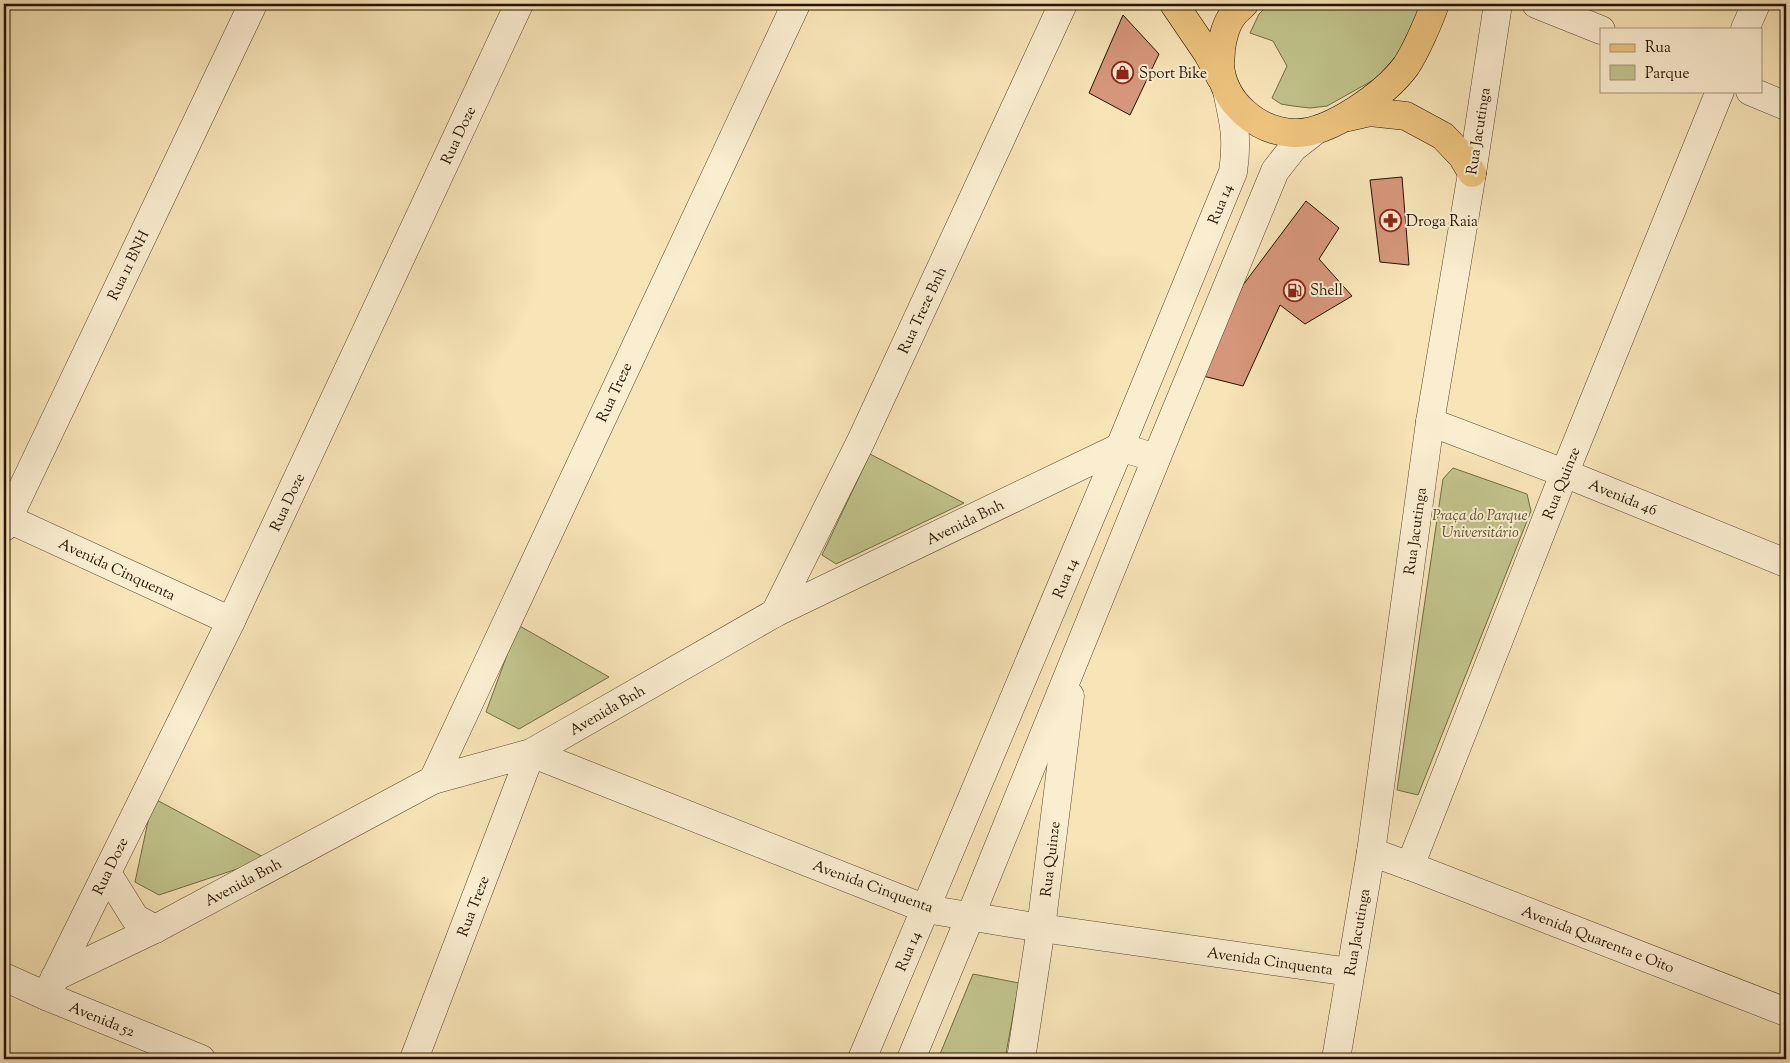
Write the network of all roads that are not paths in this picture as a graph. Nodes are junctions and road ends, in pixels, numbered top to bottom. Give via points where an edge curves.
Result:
1 (253, 4) edge
2 (519, 4) edge
3 (796, 4) edge
4 (1063, 4) edge
5 (1174, 4) edge
6 (1244, 4) edge
7 (1435, 4) edge
8 (1498, 4) edge
9 (1536, 4) edge
10 (1756, 4) edge
11 (1746, 28) edge
12 (1600, 30) edge
13 (1227, 91) junction
14 (1720, 92) edge
15 (1752, 92) edge
16 (1786, 106) edge
17 (1328, 125) junction
18 (1472, 173) junction
19 (1430, 422) junction
20 (1120, 447) junction
21 (1156, 458) junction
22 (1564, 473) junction
23 (5, 520) edge
24 (1786, 563) edge
25 (775, 613) junction
26 (231, 621) junction
27 (1075, 658) junction
28 (532, 753) junction
29 (433, 780) junction
30 (1371, 852) junction
31 (1410, 866) junction
32 (107, 873) junction
33 (926, 909) junction
34 (970, 917) junction
35 (1041, 928) junction
36 (155, 929) junction
37 (1350, 972) junction
38 (4, 977) edge
39 (51, 987) junction
40 (1786, 1012) edge
41 (201, 1059) edge
42 (414, 1059) edge
43 (862, 1059) edge
44 (911, 1059) edge
45 (1021, 1059) edge
46 (1336, 1059) edge

1 - 23 street, Rua 11 BNH
2 - 26 street, Rua Doze
3 - 29 street, Rua Treze
4 - 25 street, Rua Treze Bnh via 861,441
5 - 13 main road via 1208,54
6 - 13 main road, Rua 14 via 1232,16 1222,40 1220,66
7 - 17 main road, Rua 14 via 1406,65 1378,95
8 - 18 street, Rua Jacutinga
9 - 12 street
10 - 11 street
13 - 17 main road, Rua 14 via 1239,109 1255,122 1275,130 1296,133
13 - 20 street, Rua 14 via 1235,127 1233,172
14 - 22 street, Rua Quinze
15 - 16 street
17 - 18 main road via 1370,112 1406,116 1444,136
17 - 21 street, Rua 14 via 1293,148 1275,171
18 - 19 street, Rua Jacutinga
19 - 22 street, Avenida 46
19 - 30 street, Rua Jacutinga
20 - 21 street
20 - 25 street, Avenida Bnh
20 - 33 street, Rua 14
21 - 27 street, Rua 14
22 - 24 street, Avenida 46
22 - 31 street, Rua Quinze
23 - 26 street, Avenida Cinquenta
25 - 28 street, Avenida Bnh
26 - 32 street, Rua Doze
27 - 34 street, Rua 14
27 - 35 street, Rua Quinze
28 - 29 street, Avenida Bnh
28 - 33 street, Avenida Cinquenta
28 - 42 street, Rua Treze
29 - 36 street, Avenida Bnh
30 - 31 street
30 - 37 street, Rua Jacutinga
31 - 40 street, Avenida Quarenta e Oito
32 - 36 street via 135,918
32 - 39 street, Rua Doze
33 - 34 street, Avenida Cinquenta
33 - 43 street, Rua 14
34 - 35 street, Avenida Cinquenta
34 - 44 street, Rua 14
35 - 37 street, Avenida Cinquenta
35 - 45 street, Rua Quinze
36 - 39 street, Avenida Bnh
37 - 46 street, Rua Jacutinga
38 - 39 street, Avenida 52
39 - 41 street, Avenida 52

